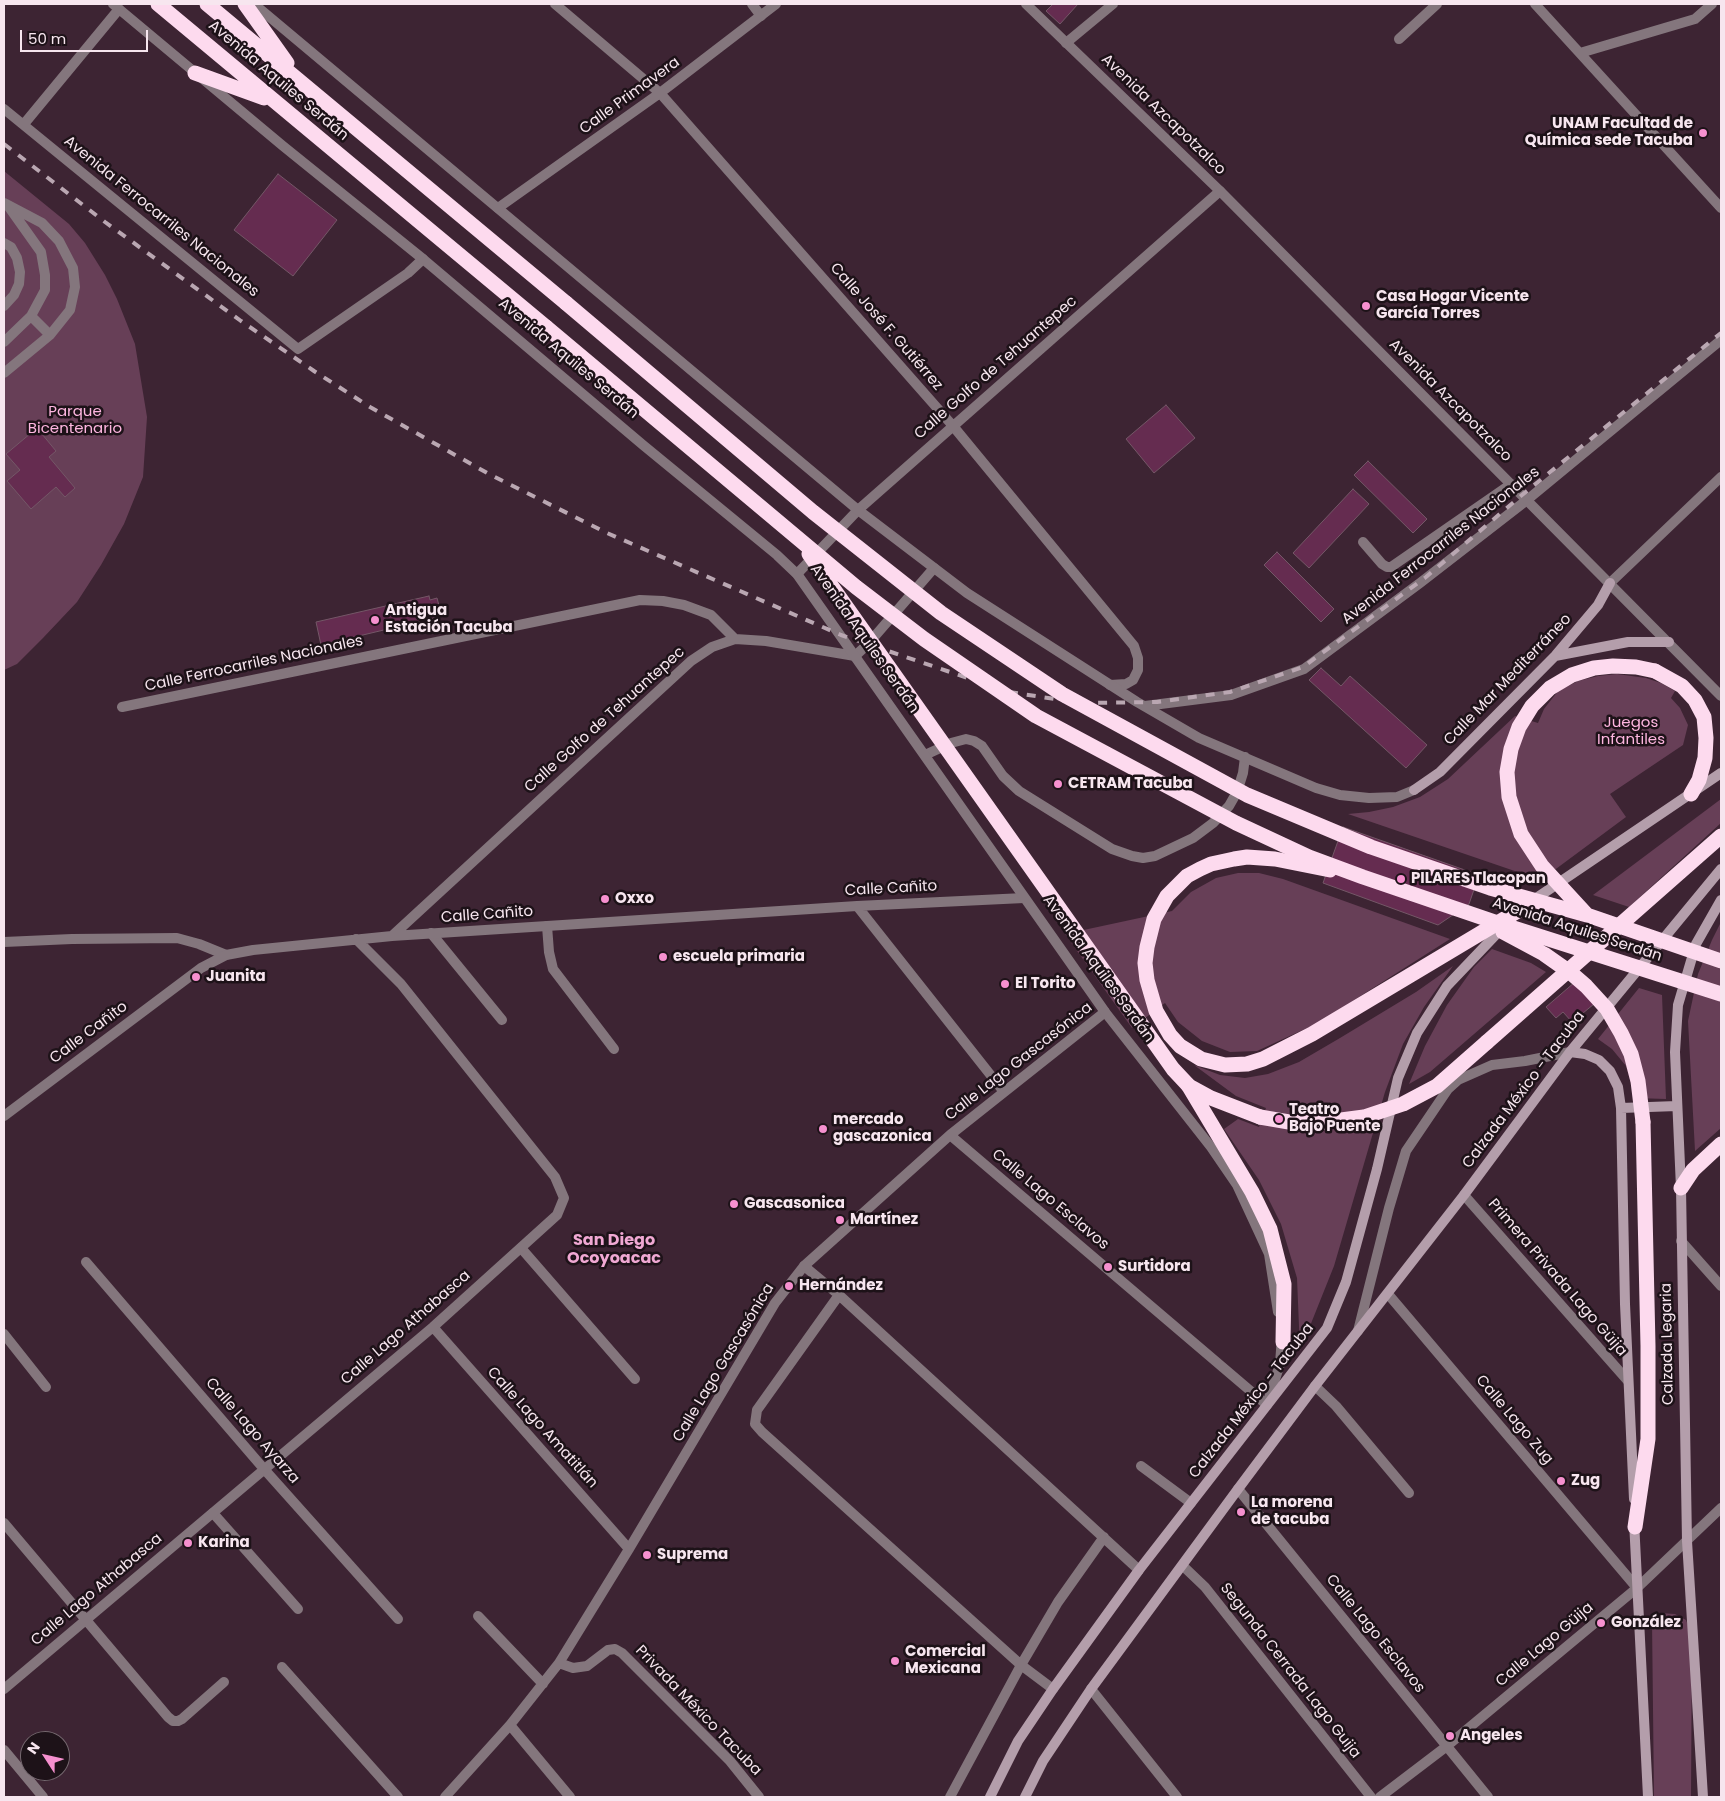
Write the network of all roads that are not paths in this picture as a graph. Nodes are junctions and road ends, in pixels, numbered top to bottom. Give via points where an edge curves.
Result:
1 (158, 4) edge
2 (207, 4) edge
3 (245, 4) edge
4 (254, 4) edge
5 (555, 4) edge
6 (752, 4) edge
7 (776, 4) edge
8 (1026, 4) edge
9 (1113, 4) edge
10 (1437, 4) edge
11 (1535, 4) edge
12 (1712, 4) edge
13 (116, 6) edge
14 (761, 16) junction
15 (1399, 39) dead end
16 (1066, 43) junction
17 (1580, 53) junction
18 (195, 73) junction
19 (299, 81) junction
20 (660, 93) junction
21 (275, 102) junction
22 (4, 108) edge
23 (24, 124) junction
24 (1220, 191) junction
25 (6, 204) edge
26 (498, 208) junction
27 (1721, 208) edge
28 (4, 243) edge
29 (423, 259) junction
30 (4, 306) edge
31 (32, 316) junction
32 (50, 335) junction
33 (1721, 340) edge
34 (4, 342) edge
35 (4, 373) edge
36 (952, 426) junction
37 (1721, 477) edge
38 (1511, 484) junction
39 (1527, 500) junction
40 (858, 510) junction
41 (795, 534) junction
42 (1362, 542) dead end
43 (934, 568) junction
44 (797, 574) junction
45 (1610, 583) junction
46 (735, 640) junction
47 (1669, 642) junction
48 (855, 656) junction
49 (1555, 656) junction
50 (1110, 685) junction
51 (1721, 696) edge
52 (1145, 706) junction
53 (122, 707) dead end
54 (924, 755) junction
55 (1245, 757) junction
56 (1721, 773) edge
57 (1414, 790) joint
58 (1691, 794) junction
59 (1721, 836) edge
60 (1721, 868) edge
61 (1363, 877) junction
62 (1024, 898) junction
63 (1721, 900) edge
64 (857, 906) junction
65 (1521, 909) junction
66 (1469, 913) junction
67 (1587, 915) junction
68 (547, 926) junction
69 (431, 933) junction
70 (392, 936) junction
71 (356, 940) junction
72 (4, 942) edge
73 (226, 955) junction
74 (1721, 961) edge
75 (1721, 994) edge
76 (1105, 1012) junction
77 (502, 1020) dead end
78 (614, 1049) dead end
79 (1570, 1052) junction
80 (1188, 1086) junction
81 (1004, 1092) junction
82 (1678, 1106) junction
83 (1622, 1108) junction
84 (4, 1116) edge
85 (950, 1135) junction
86 (1721, 1144) edge
87 (1681, 1188) junction
88 (1464, 1195) junction
89 (1681, 1241) junction
90 (521, 1248) junction
91 (86, 1262) dead end
92 (804, 1266) junction
93 (1721, 1286) edge
94 (1388, 1294) junction
95 (839, 1295) junction
96 (433, 1327) junction
97 (1358, 1331) junction
98 (4, 1334) edge
99 (1283, 1342) junction
100 (635, 1379) dead end
101 (1628, 1381) junction
102 (1315, 1386) junction
103 (46, 1387) dead end
104 (1267, 1405) junction
105 (1142, 1466) dead end
106 (264, 1469) junction
107 (1238, 1489) junction
108 (1409, 1493) dead end
109 (1191, 1503) junction
110 (1721, 1508) edge
111 (213, 1512) junction
112 (4, 1523) edge
113 (1635, 1527) junction
114 (1104, 1537) junction
115 (1687, 1541) junction
116 (629, 1549) junction
117 (1183, 1566) junction
118 (1140, 1570) junction
119 (1637, 1588) junction
120 (298, 1609) dead end
121 (478, 1616) dead end
122 (398, 1618) dead end
123 (85, 1620) junction
124 (559, 1663) junction
125 (1021, 1665) junction
126 (282, 1667) dead end
127 (224, 1682) dead end
128 (543, 1684) junction
129 (4, 1688) edge
130 (1053, 1689) junction
131 (1091, 1689) junction
132 (510, 1726) junction
133 (1447, 1746) junction
134 (4, 1750) edge
135 (43, 1797) edge
136 (398, 1797) edge
137 (444, 1797) edge
138 (570, 1797) edge
139 (759, 1797) edge
140 (950, 1797) edge
141 (990, 1797) edge
142 (1025, 1797) edge
143 (1177, 1797) edge
144 (1371, 1797) edge
145 (1380, 1797) edge
146 (1488, 1797) edge
147 (1648, 1797) edge
148 (1703, 1797) edge

1 - 21 highway, Avenida Aquiles Serdán
2 - 19 highway, Avenida Aquiles Serdán
3 - 19 highway
4 - 26 street
5 - 20 street, Calle José F. Gutiérrez
6 - 14 street
7 - 14 street, Calle Primavera
8 - 16 street, Avenida Azcapotzalco
9 - 16 street
10 - 15 street
11 - 17 street
12 - 17 street via 1695,19
13 - 18 street, Avenida Aquiles Serdán
13 - 23 street
14 - 20 street, Calle Primavera
16 - 24 street, Avenida Azcapotzalco
17 - 27 street
18 - 21 highway
18 - 29 street, Avenida Aquiles Serdán
19 - 67 highway, Avenida Aquiles Serdán, bridge via 813,512 941,613 1062,694 1247,795 1371,847 1490,888
20 - 26 street, Calle Primavera
20 - 36 street, Calle José F. Gutiérrez
21 - 41 highway, Avenida Aquiles Serdán, bridge
22 - 23 street, Avenida Ferrocarriles Nacionales
23 - 29 street, Avenida Ferrocarriles Nacionales via 298,349 408,273
24 - 36 street, Calle Golfo de Tehuantepec
24 - 38 street, Avenida Azcapotzalco
25 - 31 street via 41,252 45,290
25 - 32 street via 42,223 59,241 73,268 75,287 70,310
26 - 40 street
28 - 30 street via 17,258 20,272 14,295
29 - 44 street, Avenida Aquiles Serdán
31 - 32 street
31 - 34 street
32 - 35 street
33 - 39 street, Avenida Ferrocarriles Nacionales
36 - 40 street, Calle Golfo de Tehuantepec
36 - 50 street, Calle José F. Gutiérrez via 1134,646 1138,670 1133,680
37 - 45 street, Calle Mar Mediterráneo
38 - 39 street, Avenida Azcapotzalco
38 - 42 street via 1391,567 1382,564
39 - 45 street, Avenida Azcapotzalco
39 - 52 street, Avenida Ferrocarriles Nacionales via 1304,668 1231,695
40 - 43 street
40 - 44 street, Calle Golfo de Tehuantepec
41 - 61 highway, Avenida Aquiles Serdán, bridge via 856,587 924,639 1036,716 1236,823 1309,857
41 - 80 highway, bridge
43 - 48 street
43 - 50 street via 967,593
44 - 48 street, Avenida Aquiles Serdán
45 - 47 street, Avenida Azcapotzalco
45 - 49 main road, Calle Mar Mediterráneo via 1598,605
46 - 48 street, Calle Golfo de Tehuantepec via 766,641
46 - 53 street, Calle Ferrocarriles Nacionales via 711,615 684,605 640,600
46 - 70 street, Calle Golfo de Tehuantepec via 712,647 691,661
47 - 49 main road via 1628,642
47 - 51 street, Avenida Azcapotzalco
48 - 54 street, Avenida Aquiles Serdán
49 - 57 main road, Calle Mar Mediterráneo via 1440,772
50 - 52 street
52 - 55 street via 1200,738
54 - 55 street via 951,743 966,739 974,741 982,746 1003,776 1019,790 1112,849 1143,858 1155,856 1193,838 1213,824 1237,792
54 - 62 street, Avenida Aquiles Serdán
55 - 57 street via 1340,795 1397,797
56 - 58 main road, Calzada México - Tacuba
58 - 65 main road, Calzada México - Tacuba
58 - 67 highway, bridge via 1705,758 1704,717 1695,700 1673,680 1655,671 1636,667 1603,666 1572,675 1550,688 1532,706 1511,749 1507,772 1509,796 1521,834 1542,866
59 - 80 highway, bridge via 1436,1086 1403,1104 1364,1118 1318,1123 1289,1122 1260,1117
60 - 79 main road, Calzada México - Tacuba
61 - 65 highway, bridge via 1262,857 1211,864 1187,876 1167,896 1154,919 1146,947 1146,980 1156,1011 1170,1035 1180,1046 1201,1059 1225,1065 1247,1064 1336,1020
61 - 66 highway, Avenida Aquiles Serdán, bridge
62 - 64 street, Calle Cañito
62 - 76 street, Avenida Aquiles Serdán
63 - 82 main road, Calzada Legaria via 1696,944 1678,1005 1675,1052
64 - 68 street, Calle Cañito
64 - 81 street
65 - 104 main road, Calzada México - Tacuba via 1447,986 1417,1033 1398,1078 1346,1282 1327,1328
66 - 75 highway, Avenida Aquiles Serdán, bridge
66 - 113 highway, bridge via 1544,954 1586,986 1607,1009 1627,1044 1638,1081 1643,1122 1648,1439
67 - 74 highway, Avenida Aquiles Serdán, bridge
68 - 69 street, Calle Cañito
68 - 78 street via 553,969
69 - 70 street, Calle Cañito
69 - 77 street
70 - 71 street, Calle Cañito
71 - 73 street, Calle Cañito
71 - 90 street, Calle Lago Athabasca via 401,984 555,1176 564,1198 557,1215
72 - 73 street via 177,938
73 - 84 street, Calle Cañito via 201,968
76 - 81 street, Calle Lago Gascasónica
76 - 99 street, Avenida Aquiles Serdán via 1237,1185 1269,1254
79 - 83 main road via 1599,1060 1610,1071 1618,1087
79 - 88 main road, Calzada México - Tacuba
79 - 97 street via 1492,1065 1458,1080 1448,1089 1406,1151
80 - 99 highway via 1252,1192 1270,1229 1284,1284
81 - 85 street, Calle Lago Gascasónica
82 - 83 main road
82 - 87 main road, Calzada Legaria
83 - 101 main road
85 - 92 street, Calle Lago Gascasónica
85 - 104 street, Calle Lago Esclavos
86 - 87 highway via 1693,1170
87 - 89 main road, Calzada Legaria
88 - 94 main road, Calzada México - Tacuba
88 - 101 street, Primera Privada Lago Güija
89 - 93 street
89 - 115 main road, Calzada Legaria
90 - 96 street, Calle Lago Athabasca
90 - 100 street
91 - 106 street, Calle Lago Ayarza
92 - 95 street
92 - 116 street, Calle Lago Gascasónica via 775,1303
94 - 97 main road, Calzada México - Tacuba
94 - 119 street, Calle Lago Zug
95 - 114 street
95 - 125 street via 756,1410 755,1424
96 - 106 street, Calle Lago Athabasca
96 - 116 street, Calle Lago Amatitlán
97 - 102 main road, Calzada México - Tacuba
98 - 103 street
99 - 104 street, Avenida Aquiles Serdán via 1280,1364
101 - 113 main road
102 - 107 main road, Calzada México - Tacuba
102 - 108 street via 1336,1406
104 - 109 main road, Calzada México - Tacuba
105 - 109 street
106 - 111 street, Calle Lago Athabasca
106 - 122 street, Calle Lago Ayarza
107 - 117 main road, Calzada México - Tacuba
107 - 133 street, Calle Lago Esclavos
109 - 118 main road, Calzada México - Tacuba
110 - 115 street, Calle Lago Güija
111 - 120 street
111 - 123 street, Calle Lago Athabasca
112 - 123 street
113 - 119 main road
114 - 118 street
114 - 125 street via 1058,1602
115 - 119 street, Calle Lago Güija
115 - 148 main road, Calzada Legaria
116 - 124 street, Calle Lago Gascasónica
117 - 131 main road, Calzada México - Tacuba
117 - 144 street, Segunda Cerrada Lago Guija via 1205,1586
118 - 130 main road, Calzada México - Tacuba
119 - 133 street, Calle Lago Güija
119 - 147 main road
121 - 128 street
123 - 127 street via 173,1721 182,1720
123 - 129 street, Calle Lago Athabasca
124 - 128 street, Calle Lago Gascasónica
124 - 139 street, Privada México Tacuba via 573,1668 587,1666 608,1650 622,1653 730,1761
125 - 130 street
125 - 140 street
126 - 136 street
128 - 132 street, Calle Lago Gascasónica
130 - 141 main road, Calzada México - Tacuba via 1018,1741
131 - 142 main road, Calzada México - Tacuba via 1043,1761
131 - 143 street
132 - 137 street, Calle Lago Gascasónica
132 - 138 street
133 - 145 street, Calle Lago Güija
133 - 146 street, Calle Lago Esclavos
134 - 135 street

